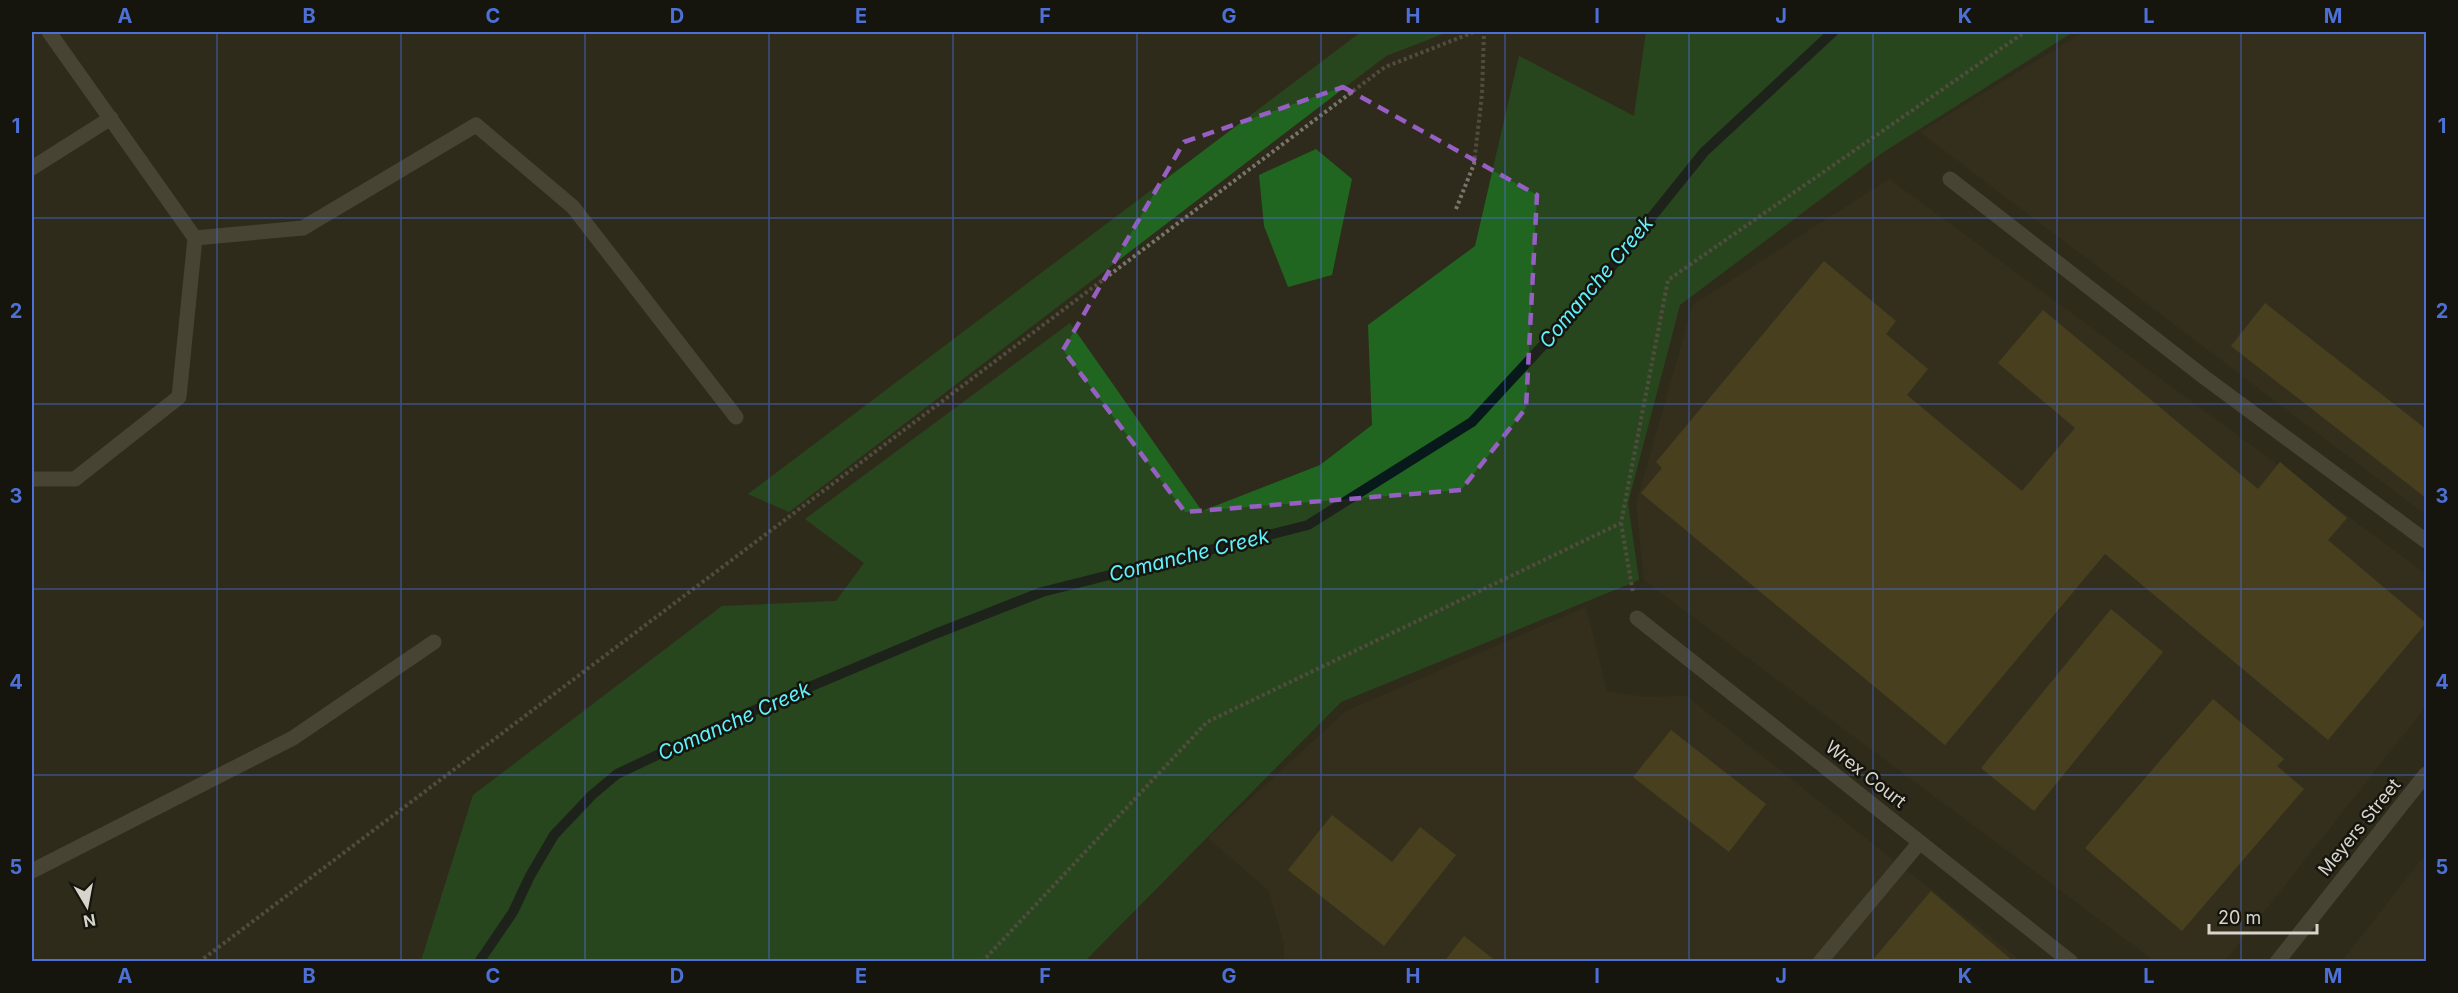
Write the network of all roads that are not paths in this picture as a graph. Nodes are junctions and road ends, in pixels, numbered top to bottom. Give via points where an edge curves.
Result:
1 (49, 32) edge
2 (111, 118) junction
3 (32, 168) edge
4 (1950, 179) dead end
5 (195, 238) junction
6 (736, 417) dead end
7 (32, 479) edge
8 (2427, 541) edge
9 (1637, 618) road end
10 (434, 642) dead end
11 (2427, 774) edge
12 (1920, 842) junction
13 (32, 871) edge
14 (1820, 962) edge
15 (2071, 962) edge
16 (2277, 962) edge

1 - 2 street
2 - 3 street
2 - 5 street
4 - 8 street via 2204,377
5 - 6 street via 303,228 476,125 573,207
5 - 7 street via 178,397 75,479
9 - 12 street, Wrex Court
10 - 13 street via 293,738
11 - 16 street, Meyers Street
12 - 14 street
12 - 15 street, Wrex Court

